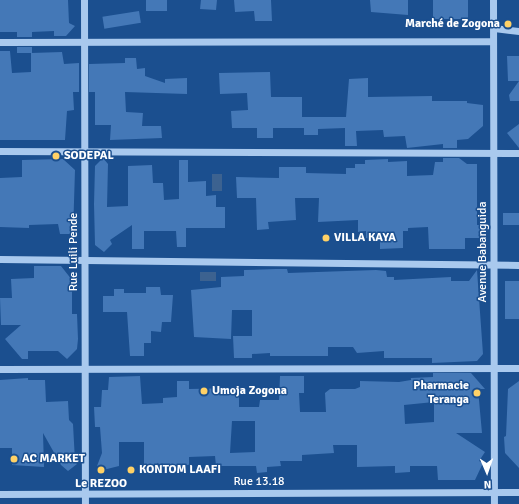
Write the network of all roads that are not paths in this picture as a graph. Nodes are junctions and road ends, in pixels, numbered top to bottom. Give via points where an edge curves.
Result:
1 (84, 0) edge
2 (494, 0) edge
3 (494, 28) junction
4 (519, 31) edge
5 (84, 41) junction
6 (493, 41) junction
7 (0, 42) edge
8 (0, 151) edge
9 (84, 152) junction
10 (495, 153) junction
11 (519, 153) edge
12 (0, 259) edge
13 (85, 259) junction
14 (519, 265) edge
15 (494, 266) junction
16 (85, 367) junction
17 (493, 368) junction
18 (519, 368) edge
19 (0, 369) edge
20 (494, 492) junction
21 (519, 492) edge
22 (0, 494) edge
23 (85, 494) junction
24 (85, 504) edge
25 (494, 504) edge

1 - 5 street, Rue Luili Pende
2 - 3 street, Avenue Babanguida
3 - 4 street
3 - 6 street, Avenue Babanguida
5 - 6 street
5 - 7 street
5 - 9 street, Rue Luili Pende
6 - 10 street, Avenue Babanguida
8 - 9 street
9 - 10 street
9 - 13 street, Rue Luili Pende
10 - 11 street
10 - 15 street, Avenue Babanguida
12 - 13 street
13 - 15 street
13 - 16 street, Rue Luili Pende
14 - 15 street
15 - 17 street, Avenue Babanguida
16 - 17 street
16 - 19 street
16 - 23 street, Rue Luili Pende
17 - 18 street
17 - 20 street, Avenue Babanguida
20 - 21 street, Rue 13.18
20 - 23 street, Rue 13.18
20 - 25 street, Avenue Babanguida
22 - 23 street, Rue 13.18
23 - 24 street, Rue Luili Pende

